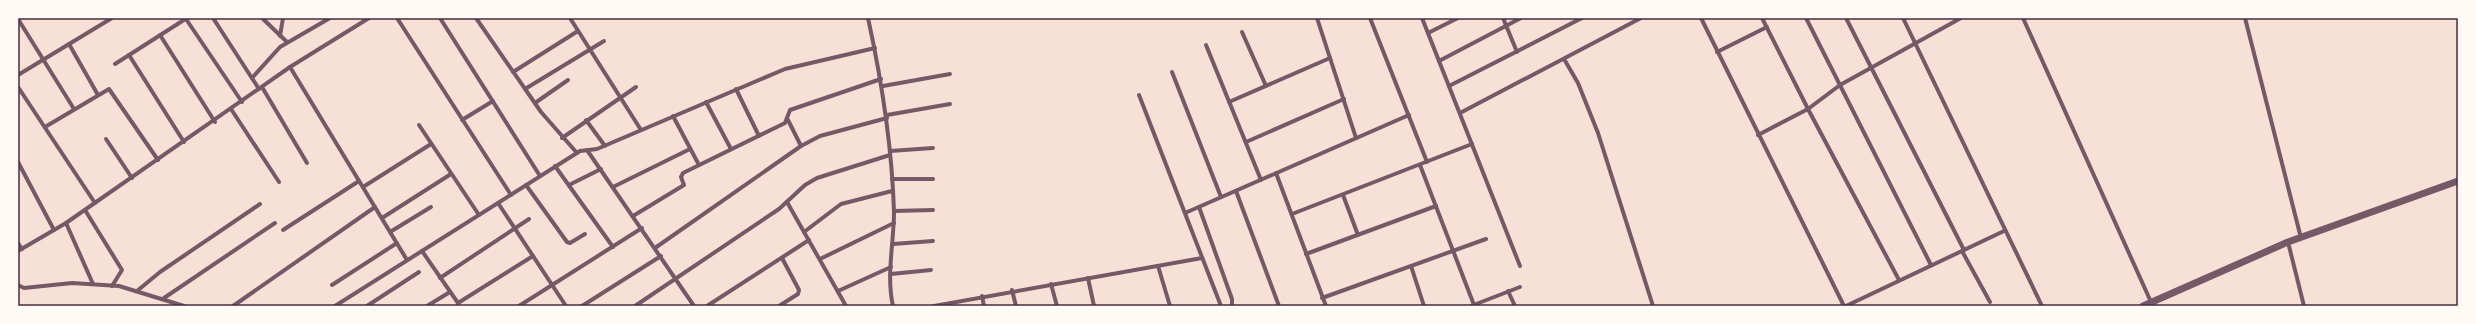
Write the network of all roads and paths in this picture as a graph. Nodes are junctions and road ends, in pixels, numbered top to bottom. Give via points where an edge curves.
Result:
1 (112, 18) edge
2 (186, 18) edge
3 (213, 18) edge
4 (262, 18) edge
5 (283, 18) edge
6 (330, 18) edge
7 (369, 18) edge
8 (397, 18) edge
9 (440, 18) edge
10 (476, 18) edge
11 (570, 18) edge
12 (868, 18) edge
13 (1317, 18) edge
14 (1370, 18) edge
15 (1422, 18) edge
16 (1458, 18) edge
17 (1503, 18) edge
18 (1521, 18) edge
19 (1582, 18) edge
20 (1641, 18) edge
21 (1701, 18) edge
22 (1762, 18) edge
23 (1806, 18) edge
24 (1846, 18) edge
25 (1903, 18) edge
26 (1961, 18) edge
27 (2023, 18) edge
28 (2245, 18) edge
29 (19, 19) edge
30 (1507, 25) junction
31 (1767, 27) junction
32 (578, 31) junction
33 (1242, 32) dead end
34 (1428, 33) junction
35 (160, 35) junction
36 (280, 36) junction
37 (604, 41) dead end
38 (287, 42) junction
39 (1915, 42) junction
40 (69, 44) junction
41 (1206, 45) dead end
42 (875, 48) junction
43 (590, 50) junction
44 (1517, 52) junction
45 (1718, 52) junction
46 (129, 55) junction
47 (1330, 58) junction
48 (43, 60) junction
49 (1564, 60) junction
50 (1440, 61) junction
51 (115, 64) dead end
52 (290, 67) junction
53 (1871, 67) junction
54 (513, 72) junction
55 (1172, 72) dead end
56 (950, 74) dead end
57 (18, 75) edge
58 (252, 78) junction
59 (881, 79) junction
60 (568, 80) dead end
61 (1840, 85) junction
62 (883, 86) junction
63 (1266, 86) junction
64 (1449, 86) junction
65 (18, 87) edge
66 (636, 87) dead end
67 (260, 88) junction
68 (525, 89) junction
69 (736, 89) junction
70 (98, 95) junction
71 (1138, 95) dead end
72 (621, 96) junction
73 (1344, 99) junction
74 (493, 101) junction
75 (242, 102) junction
76 (706, 102) junction
77 (1229, 102) junction
78 (535, 103) junction
79 (950, 104) dead end
80 (74, 109) junction
81 (231, 109) junction
82 (1808, 109) junction
83 (1460, 113) junction
84 (1409, 115) junction
85 (673, 116) junction
86 (887, 117) junction
87 (462, 120) junction
88 (586, 120) junction
89 (788, 120) junction
90 (215, 122) junction
91 (419, 125) dead end
92 (45, 127) junction
93 (642, 130) junction
94 (1758, 135) junction
95 (759, 136) junction
96 (562, 138) junction
97 (1356, 138) junction
98 (106, 139) dead end
99 (184, 142) junction
100 (1246, 142) junction
101 (431, 144) junction
102 (1472, 144) junction
103 (605, 146) junction
104 (801, 146) junction
105 (933, 148) dead end
106 (690, 149) junction
107 (731, 149) junction
108 (587, 150) junction
109 (577, 153) junction
110 (890, 153) junction
111 (158, 160) junction
112 (18, 162) edge
113 (1427, 162) junction
114 (307, 163) dead end
115 (1420, 165) junction
116 (556, 166) junction
117 (698, 166) junction
118 (601, 169) junction
119 (1276, 173) junction
120 (451, 174) junction
121 (540, 176) junction
122 (132, 178) junction
123 (933, 179) dead end
124 (892, 180) junction
125 (1261, 180) junction
126 (359, 181) junction
127 (2458, 181) edge
128 (279, 182) dead end
129 (526, 185) junction
130 (569, 185) junction
131 (363, 187) junction
132 (613, 187) junction
133 (892, 191) junction
134 (1236, 191) junction
135 (511, 195) junction
136 (1343, 195) junction
137 (1222, 197) junction
138 (787, 202) junction
139 (95, 203) junction
140 (498, 203) junction
141 (260, 204) dead end
142 (1436, 206) junction
143 (375, 207) junction
144 (431, 207) dead end
145 (1198, 207) junction
146 (85, 210) junction
147 (934, 210) dead end
148 (894, 211) junction
149 (1184, 213) junction
150 (1292, 214) junction
151 (479, 215) junction
152 (633, 216) junction
153 (382, 218) junction
154 (529, 219) dead end
155 (66, 223) junction
156 (275, 223) dead end
157 (894, 223) junction
158 (642, 228) junction
159 (515, 229) junction
160 (54, 230) junction
161 (283, 230) dead end
162 (2004, 231) junction
163 (390, 232) junction
164 (804, 232) junction
165 (585, 234) dead end
166 (1358, 235) junction
167 (2300, 238) junction
168 (1486, 239) dead end
169 (809, 240) junction
170 (933, 241) dead end
171 (2288, 242) junction
172 (18, 243) edge
173 (397, 243) junction
174 (893, 244) junction
175 (613, 247) junction
176 (655, 248) junction
177 (20, 250) edge
178 (1453, 250) junction
179 (1963, 250) junction
180 (422, 251) junction
181 (1306, 254) junction
182 (533, 256) junction
183 (661, 256) junction
184 (782, 258) junction
185 (1202, 258) junction
186 (820, 259) junction
187 (408, 260) junction
188 (1158, 266) junction
189 (1411, 266) junction
190 (1520, 266) dead end
191 (1931, 266) junction
192 (892, 267) junction
193 (931, 270) dead end
194 (419, 272) dead end
195 (891, 274) junction
196 (440, 278) junction
197 (1088, 278) junction
198 (676, 279) junction
199 (1899, 280) junction
200 (93, 284) junction
201 (1051, 284) junction
202 (18, 285) edge
203 (332, 285) dead end
204 (552, 285) junction
205 (112, 286) junction
206 (1520, 287) dead end
207 (1012, 290) junction
208 (137, 291) junction
209 (838, 291) junction
210 (1508, 291) junction
211 (450, 292) junction
212 (982, 296) junction
213 (164, 298) junction
214 (1322, 298) junction
215 (1990, 302) dead end
216 (2150, 302) junction
217 (1473, 305) edge
218 (184, 306) edge
219 (233, 306) edge
220 (335, 306) edge
221 (367, 306) edge
222 (427, 306) edge
223 (519, 306) edge
224 (566, 306) edge
225 (582, 306) edge
226 (635, 306) edge
227 (694, 306) edge
228 (707, 306) edge
229 (779, 306) edge
230 (846, 306) edge
231 (893, 306) edge
232 (935, 306) edge
233 (984, 306) edge
234 (1016, 306) edge
235 (1057, 306) edge
236 (1094, 306) edge
237 (1170, 306) edge
238 (1221, 306) edge
239 (1232, 306) edge
240 (1278, 306) edge
241 (1326, 306) edge
242 (1424, 306) edge
243 (1515, 306) edge
244 (1652, 306) edge
245 (1845, 306) edge
246 (2042, 306) edge
247 (2143, 306) edge
248 (2304, 306) edge

1 - 40 street
2 - 35 street
2 - 75 street
3 - 58 street
4 - 36 street
5 - 36 street
6 - 38 street
7 - 52 street
8 - 87 street
9 - 74 street
10 - 54 street
11 - 32 street
12 - 42 street
13 - 47 street
14 - 84 street
15 - 34 street
16 - 34 street
17 - 30 street
18 - 30 street
19 - 44 street
20 - 49 street
21 - 45 street
22 - 31 street
23 - 61 street
24 - 53 street
25 - 39 street
26 - 39 street
27 - 216 street
28 - 167 street
29 - 48 street
30 - 44 street
30 - 50 street
31 - 45 street
31 - 82 street
32 - 43 street
32 - 54 street
33 - 63 street
34 - 50 street
35 - 46 street
35 - 90 street
36 - 38 street
37 - 43 street
38 - 58 street via 268,58
39 - 53 street
39 - 162 street
40 - 48 street
40 - 70 street
41 - 77 street
42 - 59 street
42 - 69 street via 785,69
43 - 68 street
43 - 72 street
44 - 64 street
45 - 94 street
46 - 51 street
46 - 99 street
47 - 63 street
47 - 73 street
48 - 57 street
48 - 80 street
49 - 83 street
49 - 244 street via 1578,83 1598,133
50 - 64 street
52 - 67 street
52 - 126 street
53 - 61 street
53 - 179 street
54 - 68 street
55 - 137 street
56 - 62 street
58 - 67 street
59 - 62 street
59 - 89 street via 790,110 787,113
60 - 78 street
61 - 82 street
61 - 191 street
62 - 86 street
63 - 77 street
64 - 83 street
65 - 92 street
66 - 72 street
67 - 75 street
67 - 114 street
68 - 78 street
69 - 76 street
69 - 95 street
70 - 80 street
70 - 111 street via 108,89
71 - 149 street
72 - 88 street
72 - 93 street
73 - 97 street
73 - 100 street
74 - 87 street
74 - 121 street
75 - 81 street
76 - 85 street
76 - 107 street
77 - 100 street
78 - 96 street
79 - 86 street
80 - 92 street
81 - 90 street
81 - 128 street
82 - 94 street
82 - 199 street
83 - 102 street
84 - 97 street
84 - 113 street
85 - 93 street
85 - 106 street
86 - 104 street via 820,136
86 - 110 street
87 - 135 street
88 - 96 street
88 - 103 street
89 - 95 street
89 - 104 street
90 - 99 street
91 - 101 street
92 - 139 street
93 - 103 street
94 - 245 street
95 - 107 street
96 - 109 street
97 - 119 street
98 - 122 street
99 - 111 street
100 - 125 street
101 - 120 street
101 - 131 street
102 - 113 street
102 - 190 street
103 - 108 street
104 - 176 street
105 - 110 street
106 - 117 street
106 - 132 street
107 - 117 street
108 - 109 street
108 - 118 street
109 - 116 street
110 - 124 street
110 - 138 street via 817,178 805,185
111 - 122 street
112 - 160 street
113 - 115 street
115 - 136 street
115 - 142 street
116 - 121 street
116 - 130 street
117 - 152 street via 682,174 684,186
118 - 130 street
118 - 132 street
119 - 125 street
119 - 150 street
120 - 151 street
120 - 153 street
121 - 129 street
122 - 139 street
123 - 124 street
124 - 133 street
125 - 134 street
126 - 131 street
126 - 161 street
127 - 167 street
129 - 135 street
129 - 165 street via 567,242 570,243
130 - 175 street
131 - 143 street
132 - 152 street
133 - 148 street
133 - 164 street via 841,204
134 - 137 street
134 - 240 street
135 - 140 street
136 - 150 street
136 - 166 street
137 - 145 street
138 - 164 street
138 - 198 street
139 - 146 street
140 - 151 street
140 - 159 street
141 - 208 street via 160,272
142 - 166 street
142 - 178 street
143 - 153 street
143 - 219 street
144 - 163 street
145 - 149 street
145 - 239 street via 1232,299
146 - 155 street
146 - 205 street via 122,270
147 - 148 street
148 - 157 street
149 - 185 street
150 - 181 street
151 - 180 street
152 - 158 street
153 - 163 street
154 - 159 street
155 - 160 street
155 - 200 street
156 - 213 street
157 - 174 street
157 - 186 street
158 - 175 street
158 - 176 street
159 - 182 street
159 - 196 street
160 - 177 street
162 - 179 street
162 - 246 street
163 - 173 street
164 - 169 street
166 - 181 street
167 - 171 street
168 - 178 street
169 - 184 street
169 - 186 street
170 - 174 street
171 - 216 street
171 - 248 street
172 - 177 street
173 - 187 street
173 - 203 street
174 - 192 street
175 - 204 street
176 - 183 street
178 - 189 street
178 - 217 street
179 - 191 street
179 - 215 street
180 - 187 street
180 - 196 street
181 - 214 street
182 - 204 street
182 - 211 street via 459,303
183 - 198 street
183 - 225 street
184 - 228 street
184 - 229 street via 799,290 798,294
185 - 188 street
185 - 238 street
186 - 209 street
187 - 220 street
188 - 197 street
188 - 237 street
189 - 214 street
189 - 242 street
191 - 199 street
192 - 195 street
192 - 209 street
193 - 195 street
194 - 221 street
195 - 231 street
196 - 211 street
197 - 201 street
197 - 236 street
198 - 226 street
198 - 227 street
199 - 245 street
200 - 202 street via 72,283 30,288
200 - 205 street
201 - 207 street
201 - 235 street
204 - 223 street
204 - 224 street
205 - 208 street
206 - 210 street
207 - 212 street
207 - 234 street
208 - 213 street
209 - 230 street
210 - 217 street
210 - 243 street
211 - 222 street
212 - 232 street
212 - 233 street
213 - 218 street
214 - 241 street
216 - 247 street

